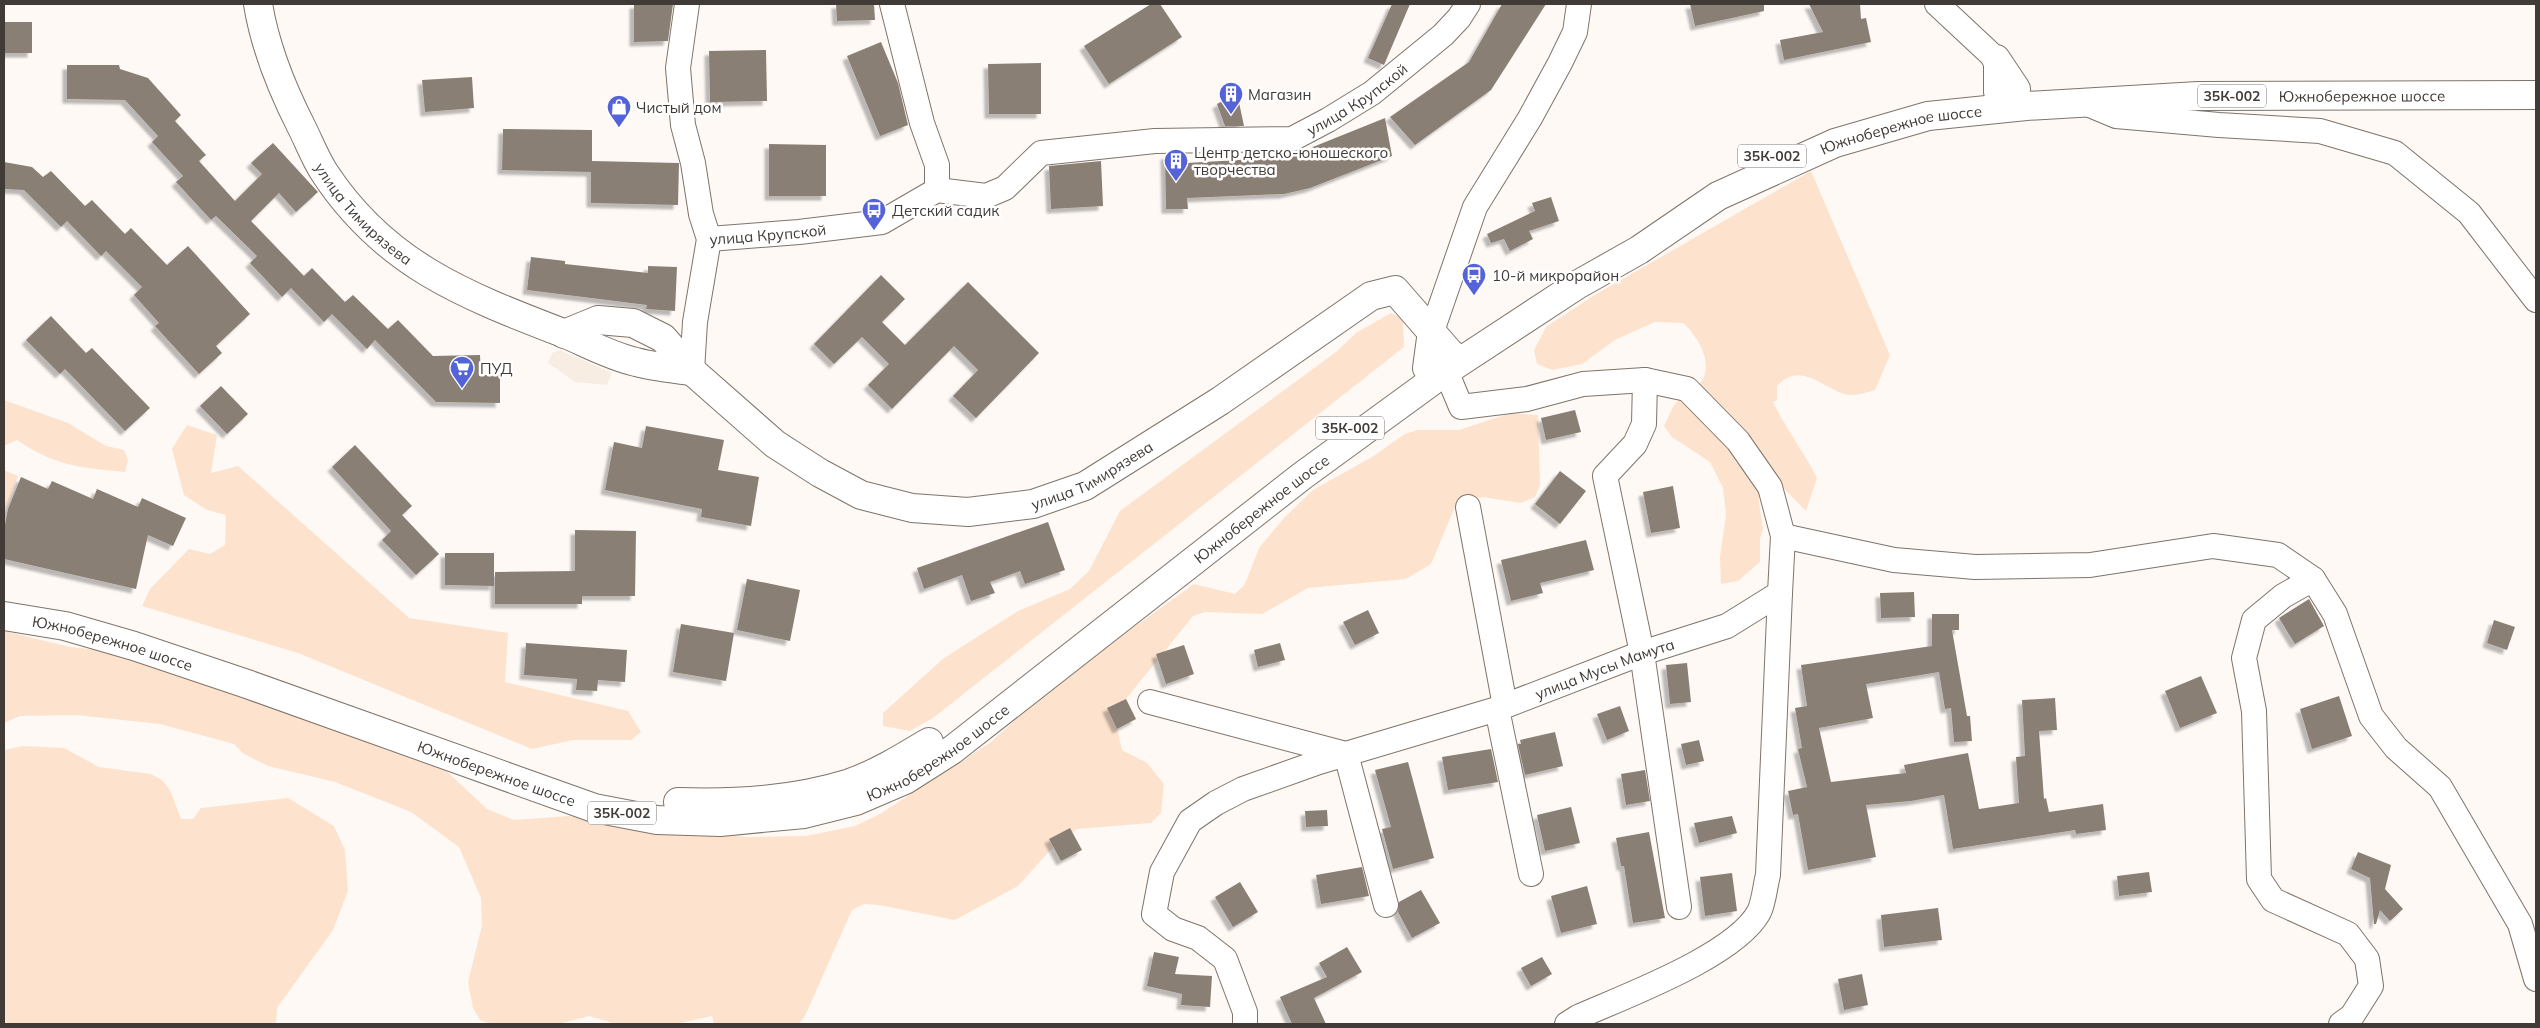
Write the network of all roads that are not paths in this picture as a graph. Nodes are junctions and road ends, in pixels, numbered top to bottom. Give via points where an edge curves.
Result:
1 (258, 4) edge
2 (687, 4) edge
3 (892, 4) edge
4 (1468, 4) edge
5 (1579, 4) edge
6 (1937, 4) edge
7 (1992, 55) joint
8 (2536, 78) edge
9 (2006, 90) junction
10 (2536, 95) edge
11 (2085, 102) junction
12 (937, 190) junction
13 (709, 239) junction
14 (2536, 300) edge
15 (695, 322) junction
16 (1432, 331) junction
17 (564, 334) junction
18 (663, 338) junction
19 (1450, 358) junction
20 (692, 371) junction
21 (1645, 380) junction
22 (1468, 507) dead end
23 (1783, 536) junction
24 (2313, 579) junction
25 (1780, 593) junction
26 (4, 598) edge
27 (4, 616) edge
28 (1642, 653) junction
29 (1150, 702) dead end
30 (1501, 707) junction
31 (1346, 754) junction
32 (1532, 874) dead end
33 (1386, 905) dead end
34 (1679, 907) dead end
35 (2536, 979) edge
36 (1245, 1024) edge
37 (1567, 1024) edge
38 (2341, 1024) edge

1 - 17 main road, улица Тимирязева via 273,59 293,110 323,170 353,211 387,244 425,272 476,299
2 - 13 street, улица Крупской via 678,68 683,125
3 - 12 street via 922,122 937,165
4 - 12 street, улица Крупской via 1443,35 1372,93 1292,139 1155,142 1042,153 1005,188 986,196
5 - 16 street via 1575,32 1560,64 1474,207
6 - 7 street
7 - 9 main road
8 - 9 main road, Южнобережное шоссе / 35К-002 via 2217,78
9 - 19 main road, Южнобережное шоссе / 35К-002 via 1928,102 1856,121 1737,170 1628,236
10 - 11 main road, Южнобережное шоссе / 35К-002 via 2198,96
11 - 14 street via 2116,116 2320,131 2395,153 2469,213
11 - 19 main road, Южнобережное шоссе / 35К-002 via 1928,116 1835,143 1718,196 1639,250
12 - 13 street, улица Крупской via 882,222
13 - 15 street
15 - 18 street
15 - 20 street
16 - 19 main road
16 - 19 main road
16 - 20 main road, улица Тимирязева via 1395,290 1371,296 1220,401 1085,486 1034,504 968,512 912,508 861,495 775,444
17 - 18 main road, улица Тимирязева via 598,320 633,323
17 - 20 main road, улица Тимирязева via 635,362
18 - 20 main road, улица Тимирязева
19 - 21 street via 1461,407 1526,399 1583,384
19 - 26 main road, Южнобережное шоссе / 35К-002 via 1185,543 946,731 899,761 850,782 798,795 714,803 652,801 588,789 128,627 60,607
19 - 27 main road, Южнобережное шоссе / 35К-002 via 952,750 904,780 856,801 804,814 720,822 657,820 594,808 134,646 65,626
21 - 23 street via 1687,389 1738,441 1770,487
21 - 28 street via 1644,424 1635,444 1605,476
22 - 30 street
23 - 24 street via 1894,560 1975,567 2090,565 2213,546 2278,555
23 - 25 street
24 - 35 street via 2335,614 2371,716 2396,748 2440,787 2520,924
24 - 38 street via 2283,596 2254,620 2244,658 2254,711 2259,879 2273,900 2348,934 2367,959 2371,986 2352,1016
25 - 28 street, улица Мусы Мамута via 1727,626
25 - 37 street via 1768,875 1759,911 1741,934 1698,962 1578,1016
28 - 30 street, улица Мусы Мамута
28 - 34 street
29 - 31 street
30 - 31 street, улица Мусы Мамута
30 - 32 street
31 - 33 street
31 - 36 street, улица Мусы Мамута via 1242,789 1216,803 1190,821 1162,872 1154,914 1173,929 1198,938 1225,959 1246,1012

